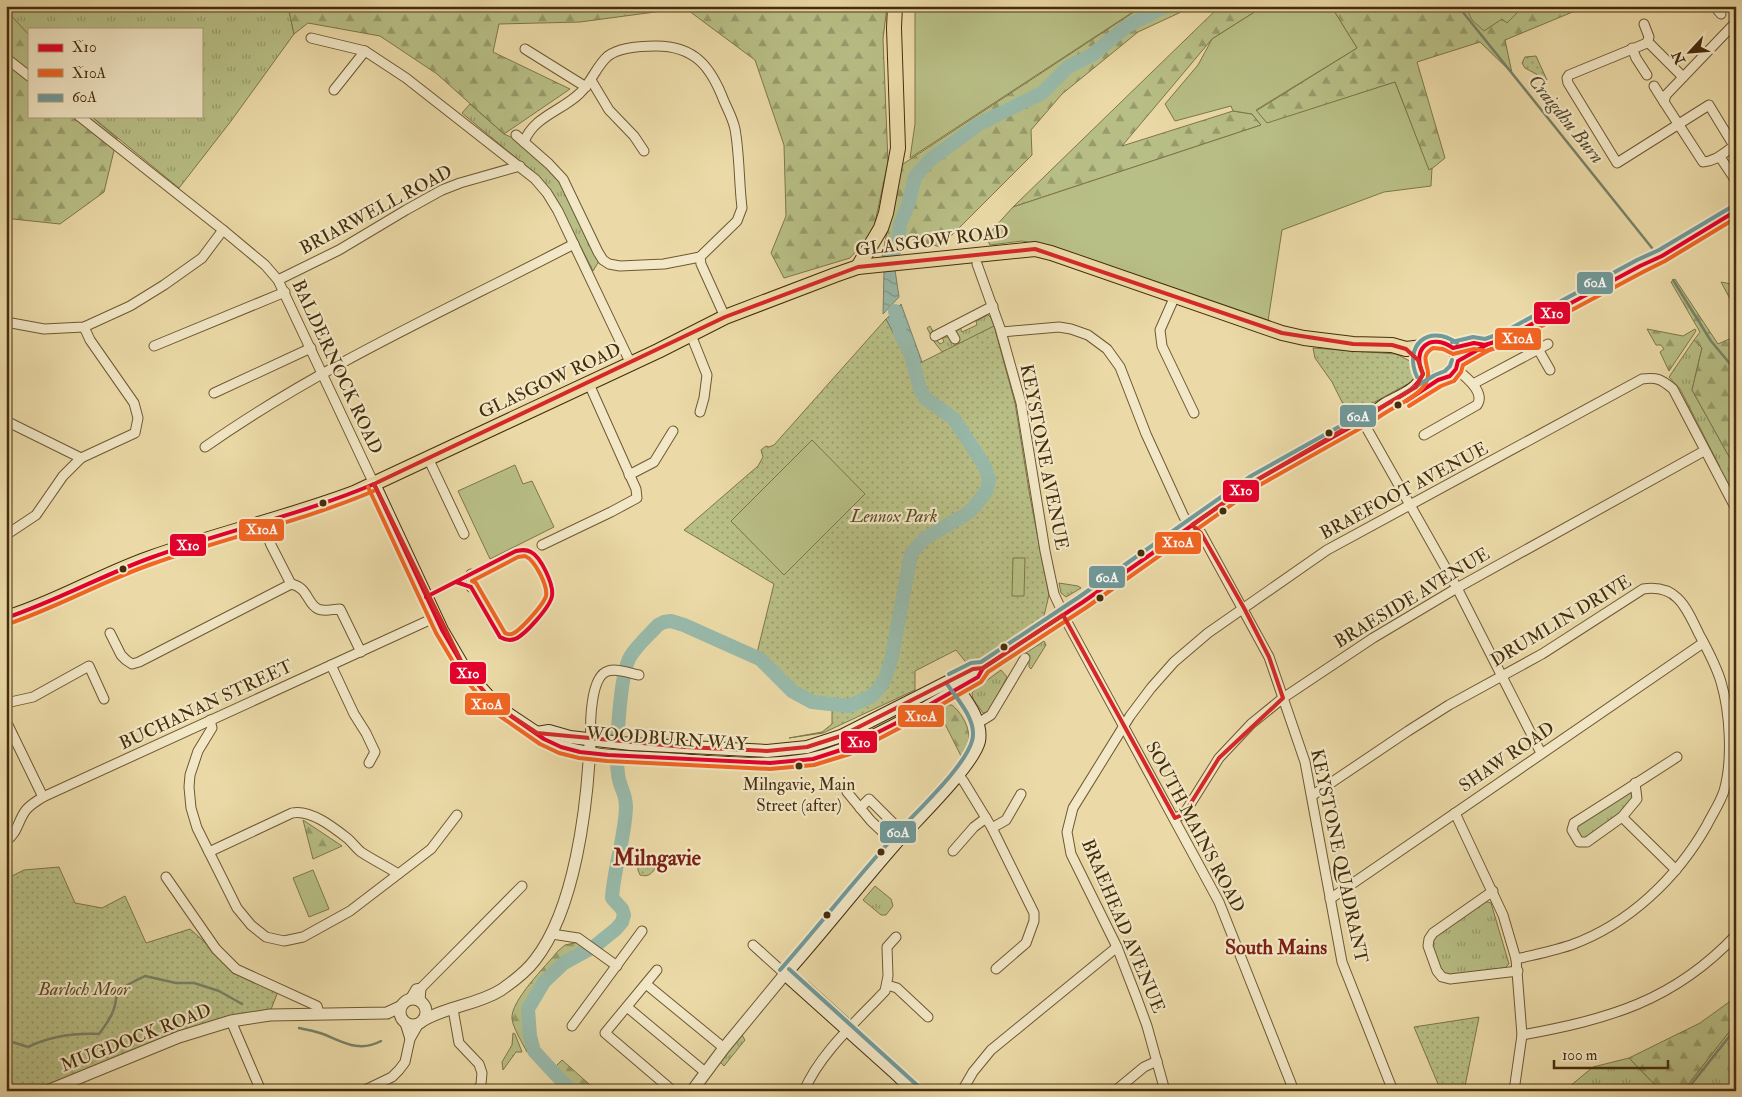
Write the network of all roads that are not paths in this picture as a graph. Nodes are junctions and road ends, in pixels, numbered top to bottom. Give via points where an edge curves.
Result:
1 (896, 6) edge
2 (1714, 6) edge
3 (1731, 6) edge
4 (1736, 11) edge
5 (1721, 14) dead end
6 (1736, 22) edge
7 (1644, 24) dead end
8 (311, 38) dead end
9 (1647, 43) junction
10 (1632, 48) junction
11 (525, 49) dead end
12 (365, 51) junction
13 (6, 58) edge
14 (28, 75) edge
15 (1647, 75) dead end
16 (1683, 77) junction
17 (589, 84) junction
18 (1654, 86) dead end
19 (334, 90) dead end
20 (1664, 102) junction
21 (82, 118) edge
22 (1678, 125) junction
23 (516, 135) dead end
24 (524, 142) junction
25 (1735, 146) edge
26 (644, 151) dead end
27 (1720, 157) junction
28 (520, 166) junction
29 (1736, 181) edge
30 (1736, 211) edge
31 (223, 230) junction
32 (574, 244) junction
33 (700, 257) junction
34 (977, 264) dead end
35 (858, 267) junction
36 (278, 280) junction
37 (285, 292) junction
38 (1176, 296) junction
39 (993, 306) junction
40 (725, 317) junction
41 (6, 322) edge
42 (84, 327) junction
43 (949, 329) junction
44 (1002, 332) junction
45 (691, 335) junction
46 (935, 336) dead end
47 (955, 339) dead end
48 (1548, 344) dead end
49 (1485, 345) junction
50 (154, 346) dead end
51 (311, 348) junction
52 (1453, 348) junction
53 (1538, 349) junction
54 (1420, 354) junction
55 (631, 364) junction
56 (1457, 365) junction
57 (1550, 370) dead end
58 (323, 372) junction
59 (1423, 374) junction
60 (1438, 380) junction
61 (589, 384) junction
62 (1473, 384) junction
63 (214, 393) dead end
64 (700, 412) dead end
65 (1194, 413) dead end
66 (1367, 418) junction
67 (6, 421) edge
68 (673, 431) dead end
69 (1424, 435) dead end
70 (205, 447) dead end
71 (1704, 452) junction
72 (81, 458) junction
73 (428, 458) junction
74 (629, 475) junction
75 (374, 484) junction
76 (1411, 506) junction
77 (1736, 509) edge
78 (264, 523) junction
79 (1192, 525) junction
80 (464, 534) dead end
81 (6, 535) edge
82 (542, 544) dead end
83 (471, 574) dead end
84 (291, 584) junction
85 (471, 586) dead end
86 (1457, 588) junction
87 (1244, 608) junction
88 (1063, 614) junction
89 (436, 617) junction
90 (6, 618) edge
91 (110, 633) dead end
92 (1703, 643) junction
93 (360, 652) junction
94 (1025, 658) dead end
95 (330, 665) junction
96 (638, 675) dead end
97 (1503, 676) junction
98 (955, 684) junction
99 (1283, 698) junction
100 (104, 700) dead end
101 (6, 703) edge
102 (6, 720) edge
103 (210, 720) junction
104 (978, 723) junction
105 (1124, 726) junction
106 (537, 733) junction
107 (10, 740) edge
108 (591, 740) junction
109 (608, 748) junction
110 (1542, 753) junction
111 (590, 754) junction
112 (1677, 757) dead end
113 (369, 763) dead end
114 (958, 774) junction
115 (1635, 784) junction
116 (847, 792) dead end
117 (1022, 794) dead end
118 (1313, 795) junction
119 (43, 797) junction
120 (860, 808) junction
121 (1455, 813) junction
122 (457, 815) dead end
123 (986, 818) junction
124 (1175, 818) junction
125 (1622, 818) junction
126 (992, 828) junction
127 (904, 834) junction
128 (889, 838) dead end
129 (6, 841) edge
130 (953, 851) dead end
131 (208, 852) junction
132 (1676, 870) junction
133 (398, 874) junction
134 (166, 877) dead end
135 (522, 886) dead end
136 (1493, 891) junction
137 (1330, 899) junction
138 (642, 931) dead end
139 (552, 934) junction
140 (1736, 935) edge
141 (896, 937) dead end
142 (753, 945) dead end
143 (1117, 946) junction
144 (1516, 959) junction
145 (617, 966) junction
146 (996, 969) dead end
147 (657, 970) dead end
148 (1518, 971) junction
149 (785, 974) junction
150 (646, 984) junction
151 (887, 985) junction
152 (418, 1003) junction
153 (400, 1007) junction
154 (627, 1007) junction
155 (453, 1009) junction
156 (436, 1012) junction
157 (320, 1013) junction
158 (387, 1013) junction
159 (928, 1017) dead end
160 (231, 1021) junction
161 (403, 1022) junction
162 (421, 1022) junction
163 (572, 1026) dead end
164 (848, 1030) junction
165 (1522, 1035) junction
166 (410, 1039) junction
167 (724, 1048) junction
168 (1157, 1061) junction
169 (705, 1072) junction
170 (47, 1091) edge
171 (261, 1091) edge
172 (363, 1091) edge
173 (478, 1091) edge
174 (673, 1091) edge
175 (692, 1091) edge
176 (804, 1091) edge
177 (914, 1091) edge
178 (962, 1091) edge
179 (1115, 1091) edge
180 (1165, 1091) edge
181 (1294, 1091) edge
182 (1393, 1091) edge
183 (1514, 1091) edge

1 - 35 main road via 897,155 881,228
2 - 5 street
3 - 4 street
6 - 16 street
7 - 9 street via 1649,36
8 - 12 street
9 - 10 street
9 - 16 street
10 - 15 street
10 - 22 street via 1569,75 1568,83 1617,163
11 - 17 street
12 - 19 street
12 - 28 street via 406,78
13 - 14 street
16 - 20 street via 1666,95
17 - 24 street via 570,102 533,125
17 - 26 street
17 - 33 street via 608,57 626,49 651,46 682,49 703,63 718,84 733,123 742,208 737,221
18 - 20 street
20 - 22 street
21 - 31 street, BALDERNOCK ROAD
22 - 25 street via 1709,106
22 - 27 street via 1703,162
23 - 24 street
24 - 33 street via 562,178 598,252 609,264 664,264
25 - 27 street
27 - 29 street
28 - 32 street via 547,192
28 - 36 street, BRIARWELL ROAD via 442,190 339,250
30 - 49 main road via 1662,256 1504,339
31 - 36 street, BALDERNOCK ROAD
31 - 42 street via 202,258 164,285 130,306
32 - 55 street
32 - 58 street
33 - 40 street
34 - 39 street, KEYSTONE AVENUE
35 - 38 main road, GLASGOW ROAD via 1035,249
35 - 40 main road, GLASGOW ROAD
36 - 37 street, BALDERNOCK ROAD
37 - 50 street
37 - 51 street, BALDERNOCK ROAD
38 - 54 main road, GLASGOW ROAD via 1304,338 1392,345
38 - 65 street via 1160,330 1162,346
39 - 43 street
39 - 44 street, KEYSTONE AVENUE
40 - 45 main road, GLASGOW ROAD
41 - 42 street via 44,329
42 - 72 street via 134,404 138,418 134,432
43 - 46 street
43 - 47 street
44 - 79 street, KEYSTONE QUADRANT via 1059,327 1088,335 1107,349 1120,368 1184,517
44 - 88 street, KEYSTONE AVENUE via 1021,403 1044,551 1054,594
45 - 55 main road, GLASGOW ROAD
45 - 64 street via 707,375
48 - 53 street
49 - 52 main road via 1474,343
49 - 56 main road
51 - 58 street, BALDERNOCK ROAD
51 - 63 street
52 - 54 main road via 1446,343 1431,342
52 - 56 main road
53 - 57 street
53 - 62 street
54 - 59 main road via 1418,365
55 - 61 main road, GLASGOW ROAD
56 - 60 main road via 1450,376
56 - 62 street
58 - 70 street
58 - 75 street, BALDERNOCK ROAD
59 - 60 main road
59 - 66 main road via 1416,387 1378,407
60 - 66 main road via 1382,414
61 - 73 main road, GLASGOW ROAD
61 - 74 street
62 - 69 street via 1480,401 1477,405
66 - 76 street
66 - 79 main road, WOODBURN WAY via 1254,481
67 - 72 street
68 - 74 street via 654,462
71 - 76 street, BRAEFOOT AVENUE via 1673,389 1655,378 1642,379
71 - 77 street, BRAEFOOT AVENUE
71 - 86 street, BRAESIDE AVENUE
72 - 81 street via 63,476 36,515
73 - 75 main road, GLASGOW ROAD
73 - 80 street
74 - 82 street via 637,498
75 - 78 main road, GLASGOW ROAD via 331,502
75 - 89 main road, WOODBURN WAY
76 - 86 street
76 - 87 street, BRAEFOOT AVENUE via 1327,550
78 - 84 street via 271,546
78 - 90 main road, GLASGOW ROAD via 148,558
79 - 87 street, KEYSTONE QUADRANT via 1201,533
79 - 88 main road, WOODBURN WAY
83 - 85 street
84 - 91 street via 132,664 126,660
84 - 93 street via 302,589 319,610 340,609
86 - 97 street
86 - 99 street, BRAESIDE AVENUE via 1373,638
87 - 99 street, KEYSTONE QUADRANT via 1269,657
87 - 105 street, BRAEFOOT AVENUE via 1174,662
88 - 98 main road, WOODBURN WAY via 983,668 978,677
88 - 105 street, SOUTH MAINS ROAD
89 - 93 street, BUCHANAN STREET
89 - 106 main road, WOODBURN WAY via 466,672 481,691 498,707
92 - 97 street, DRUMLIN DRIVE via 1679,598 1669,591 1643,589
92 - 110 street, SHAW ROAD
92 - 132 street, DRUMLIN DRIVE via 1724,694 1729,729 1728,765 1719,802
93 - 95 street, BUCHANAN STREET
94 - 104 street via 991,715
95 - 103 street, BUCHANAN STREET
95 - 113 street via 375,752
96 - 108 street via 613,670 601,674 590,719
97 - 110 street
97 - 118 street, DRUMLIN DRIVE via 1449,705
98 - 104 main road
98 - 109 main road, WOODBURN WAY via 841,736 769,757
99 - 118 street, KEYSTONE QUADRANT
99 - 124 street, BRAESIDE AVENUE via 1251,724 1219,758 1184,814
100 - 101 street via 89,666 33,697
102 - 107 street
103 - 119 street, BUCHANAN STREET
103 - 131 street via 212,728 198,751 189,787 191,808
104 - 114 main road via 977,747
105 - 124 street, SOUTH MAINS ROAD
105 - 143 street, BRAEHEAD AVENUE via 1073,808 1067,832 1071,854
106 - 108 main road, WOODBURN WAY via 549,731
106 - 111 main road, WOODBURN WAY via 548,742
107 - 119 street
108 - 109 main road, WOODBURN WAY
108 - 111 street
109 - 111 main road, WOODBURN WAY
110 - 121 street, SHAW ROAD
111 - 139 street via 582,830 568,890
112 - 115 street
114 - 123 street
114 - 127 main road
115 - 125 street via 1637,799
115 - 125 street via 1574,823 1572,830 1578,842 1588,842
116 - 120 street
117 - 126 street via 1006,820
118 - 137 street, KEYSTONE QUADRANT
119 - 129 street, BUCHANAN STREET via 25,811 15,833
120 - 127 street via 869,800
120 - 128 street
121 - 136 street
121 - 137 street, SHAW ROAD
122 - 133 street via 431,849
123 - 126 street
123 - 130 street
124 - 181 street, SOUTH MAINS ROAD via 1220,902
125 - 132 street
126 - 146 street via 1034,917 1024,946
127 - 149 main road
131 - 133 street via 292,813 304,812
131 - 133 street via 244,918 274,940 303,938 350,911
132 - 144 street, DRUMLIN DRIVE via 1653,894 1618,922 1572,944
134 - 157 street via 216,949 236,969 316,1006
135 - 152 street via 421,988 416,989
136 - 144 street
136 - 148 street via 1433,933 1428,946 1437,971 1450,979
137 - 182 street, KEYSTONE QUADRANT via 1342,962
138 - 145 street
139 - 145 street via 578,938
139 - 155 street via 535,960 513,982 481,1000
140 - 165 street via 1708,961 1652,999 1596,1019
141 - 151 street via 883,944
142 - 149 street
143 - 168 street, BRAEHEAD AVENUE
143 - 178 street via 991,1050
144 - 148 street
145 - 163 street
147 - 150 street
148 - 165 street
149 - 164 main road
149 - 167 street
150 - 154 street
150 - 167 street
151 - 159 street via 897,988
151 - 164 street
152 - 153 street
152 - 156 street
152 - 162 street via 426,1012
153 - 158 street, MUGDOCK ROAD
153 - 161 street
154 - 169 street
154 - 174 street via 605,1033
155 - 156 street
155 - 173 street via 458,1040 476,1059 482,1073
156 - 162 street
157 - 158 street, MUGDOCK ROAD
157 - 160 street, MUGDOCK ROAD
158 - 161 street, MUGDOCK ROAD
160 - 170 street, MUGDOCK ROAD via 174,1040
160 - 171 street
161 - 162 street via 413,1026
161 - 166 street
162 - 166 street
164 - 176 street via 821,1060
164 - 177 main road
165 - 183 street
166 - 172 street via 405,1062 399,1070 392,1077
167 - 169 street
168 - 179 street via 1144,1067
168 - 180 street, BRAEHEAD AVENUE
169 - 175 street

